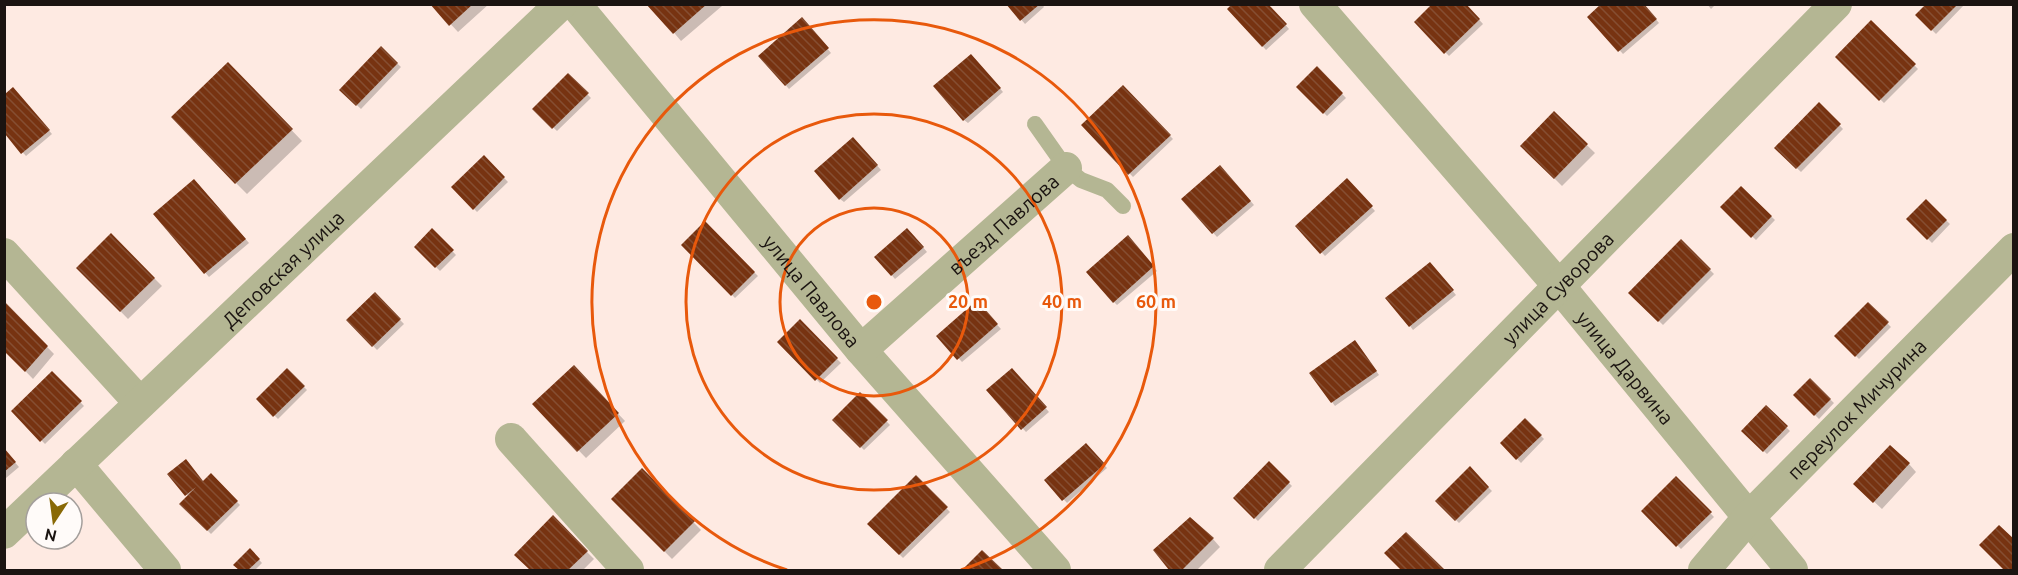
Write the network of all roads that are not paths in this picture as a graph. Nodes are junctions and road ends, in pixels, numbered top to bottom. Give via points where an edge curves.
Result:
1 (561, 4) edge
2 (575, 4) edge
3 (1315, 4) edge
4 (1836, 4) edge
5 (1035, 124) dead end
6 (1066, 168) junction
7 (1123, 206) dead end
8 (2013, 249) edge
9 (4, 254) edge
10 (1559, 286) junction
11 (861, 350) junction
12 (140, 403) junction
13 (511, 439) dead end
14 (76, 464) junction
15 (1748, 518) junction
16 (4, 533) edge
17 (165, 570) edge
18 (628, 570) edge
19 (1055, 570) edge
20 (1280, 570) edge
21 (1704, 570) edge
22 (1792, 570) edge

1 - 12 street, Деповская улица
2 - 11 street, улица Павлова
3 - 10 street, улица Дарвина
4 - 10 street, улица Суворова
5 - 6 lane
6 - 7 lane via 1081,180 1107,190
6 - 11 street, въезд Павлова
8 - 15 street, переулок Мичурина
9 - 12 street
10 - 15 street, улица Дарвина
10 - 20 street, улица Суворова
11 - 19 street, улица Павлова
12 - 14 street, Деповская улица
13 - 18 street
14 - 16 street, Деповская улица
14 - 17 street
15 - 21 street, переулок Мичурина
15 - 22 street, улица Дарвина

